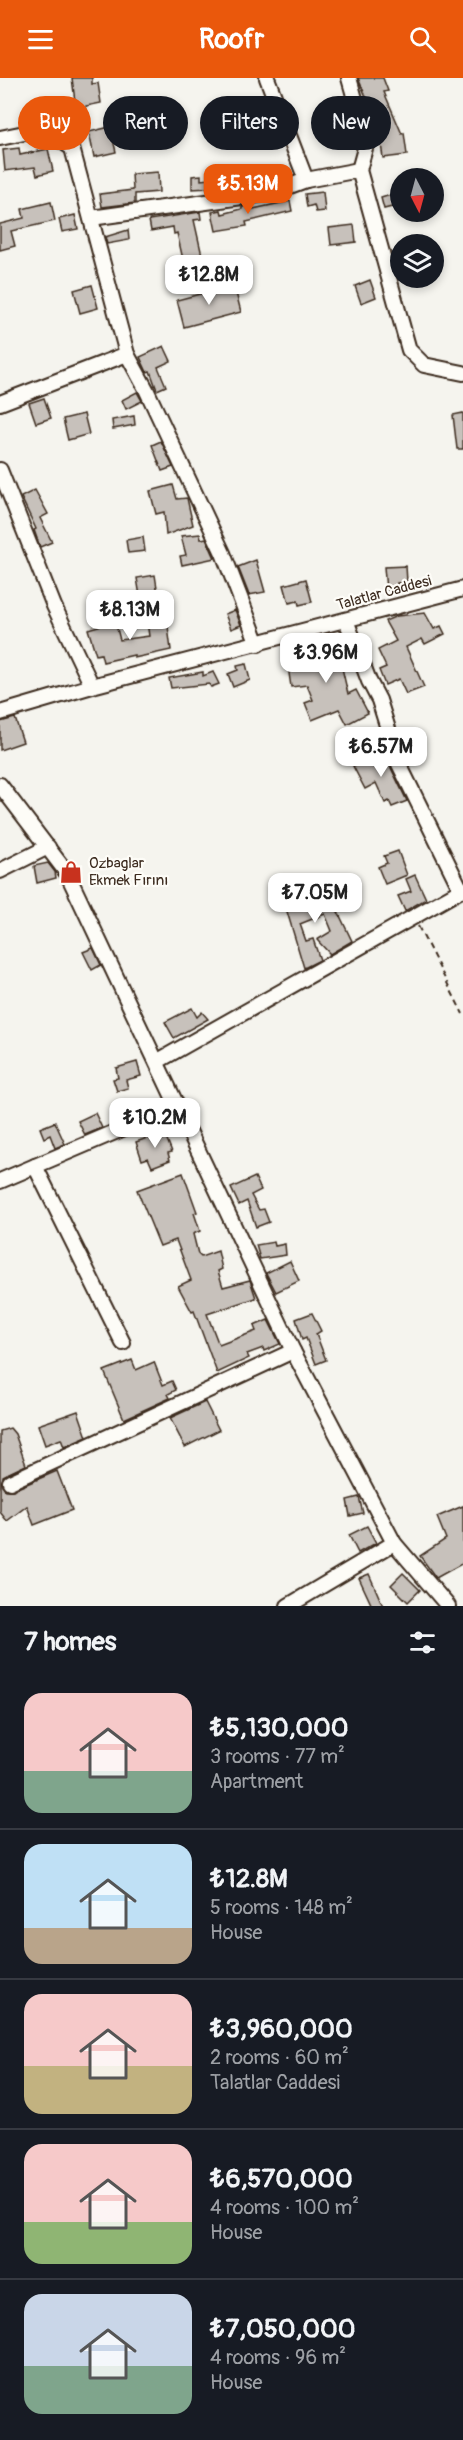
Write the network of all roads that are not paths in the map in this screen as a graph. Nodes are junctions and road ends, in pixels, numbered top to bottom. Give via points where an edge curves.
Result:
1 (267, 78) edge
2 (349, 78) edge
3 (0, 138) edge
4 (359, 170) junction
5 (306, 180) junction
6 (91, 218) junction
7 (127, 354) junction
8 (463, 373) edge
9 (0, 403) edge
10 (0, 470) edge
11 (463, 589) edge
12 (346, 620) junction
13 (258, 644) junction
14 (92, 686) junction
15 (0, 713) edge
16 (0, 785) edge
17 (48, 847) junction
18 (0, 871) edge
19 (462, 889) edge
20 (158, 1061) junction
21 (176, 1106) junction
22 (35, 1166) junction
23 (0, 1181) edge
24 (123, 1343) dead end
25 (293, 1351) junction
26 (10, 1482) dead end
27 (394, 1543) junction
28 (288, 1606) edge
29 (448, 1606) edge

1 - 5 street
2 - 4 street via 367,141
3 - 6 street via 44,129 72,148
4 - 5 street
4 - 8 street via 409,350 424,365
5 - 6 street via 271,193
6 - 7 street
7 - 9 street
7 - 13 street via 223,553
10 - 14 street via 54,606
11 - 12 street, Talatlar Caddesi
12 - 13 street, Talatlar Caddesi
12 - 19 street via 379,700 399,764
13 - 14 street, Talatlar Caddesi
14 - 15 street, Talatlar Caddesi
16 - 17 street
17 - 18 street
17 - 20 street via 67,873
19 - 20 street
20 - 21 street
21 - 22 street
21 - 25 street
22 - 23 street
22 - 24 street
25 - 26 street
25 - 27 street
27 - 28 street
27 - 29 street

